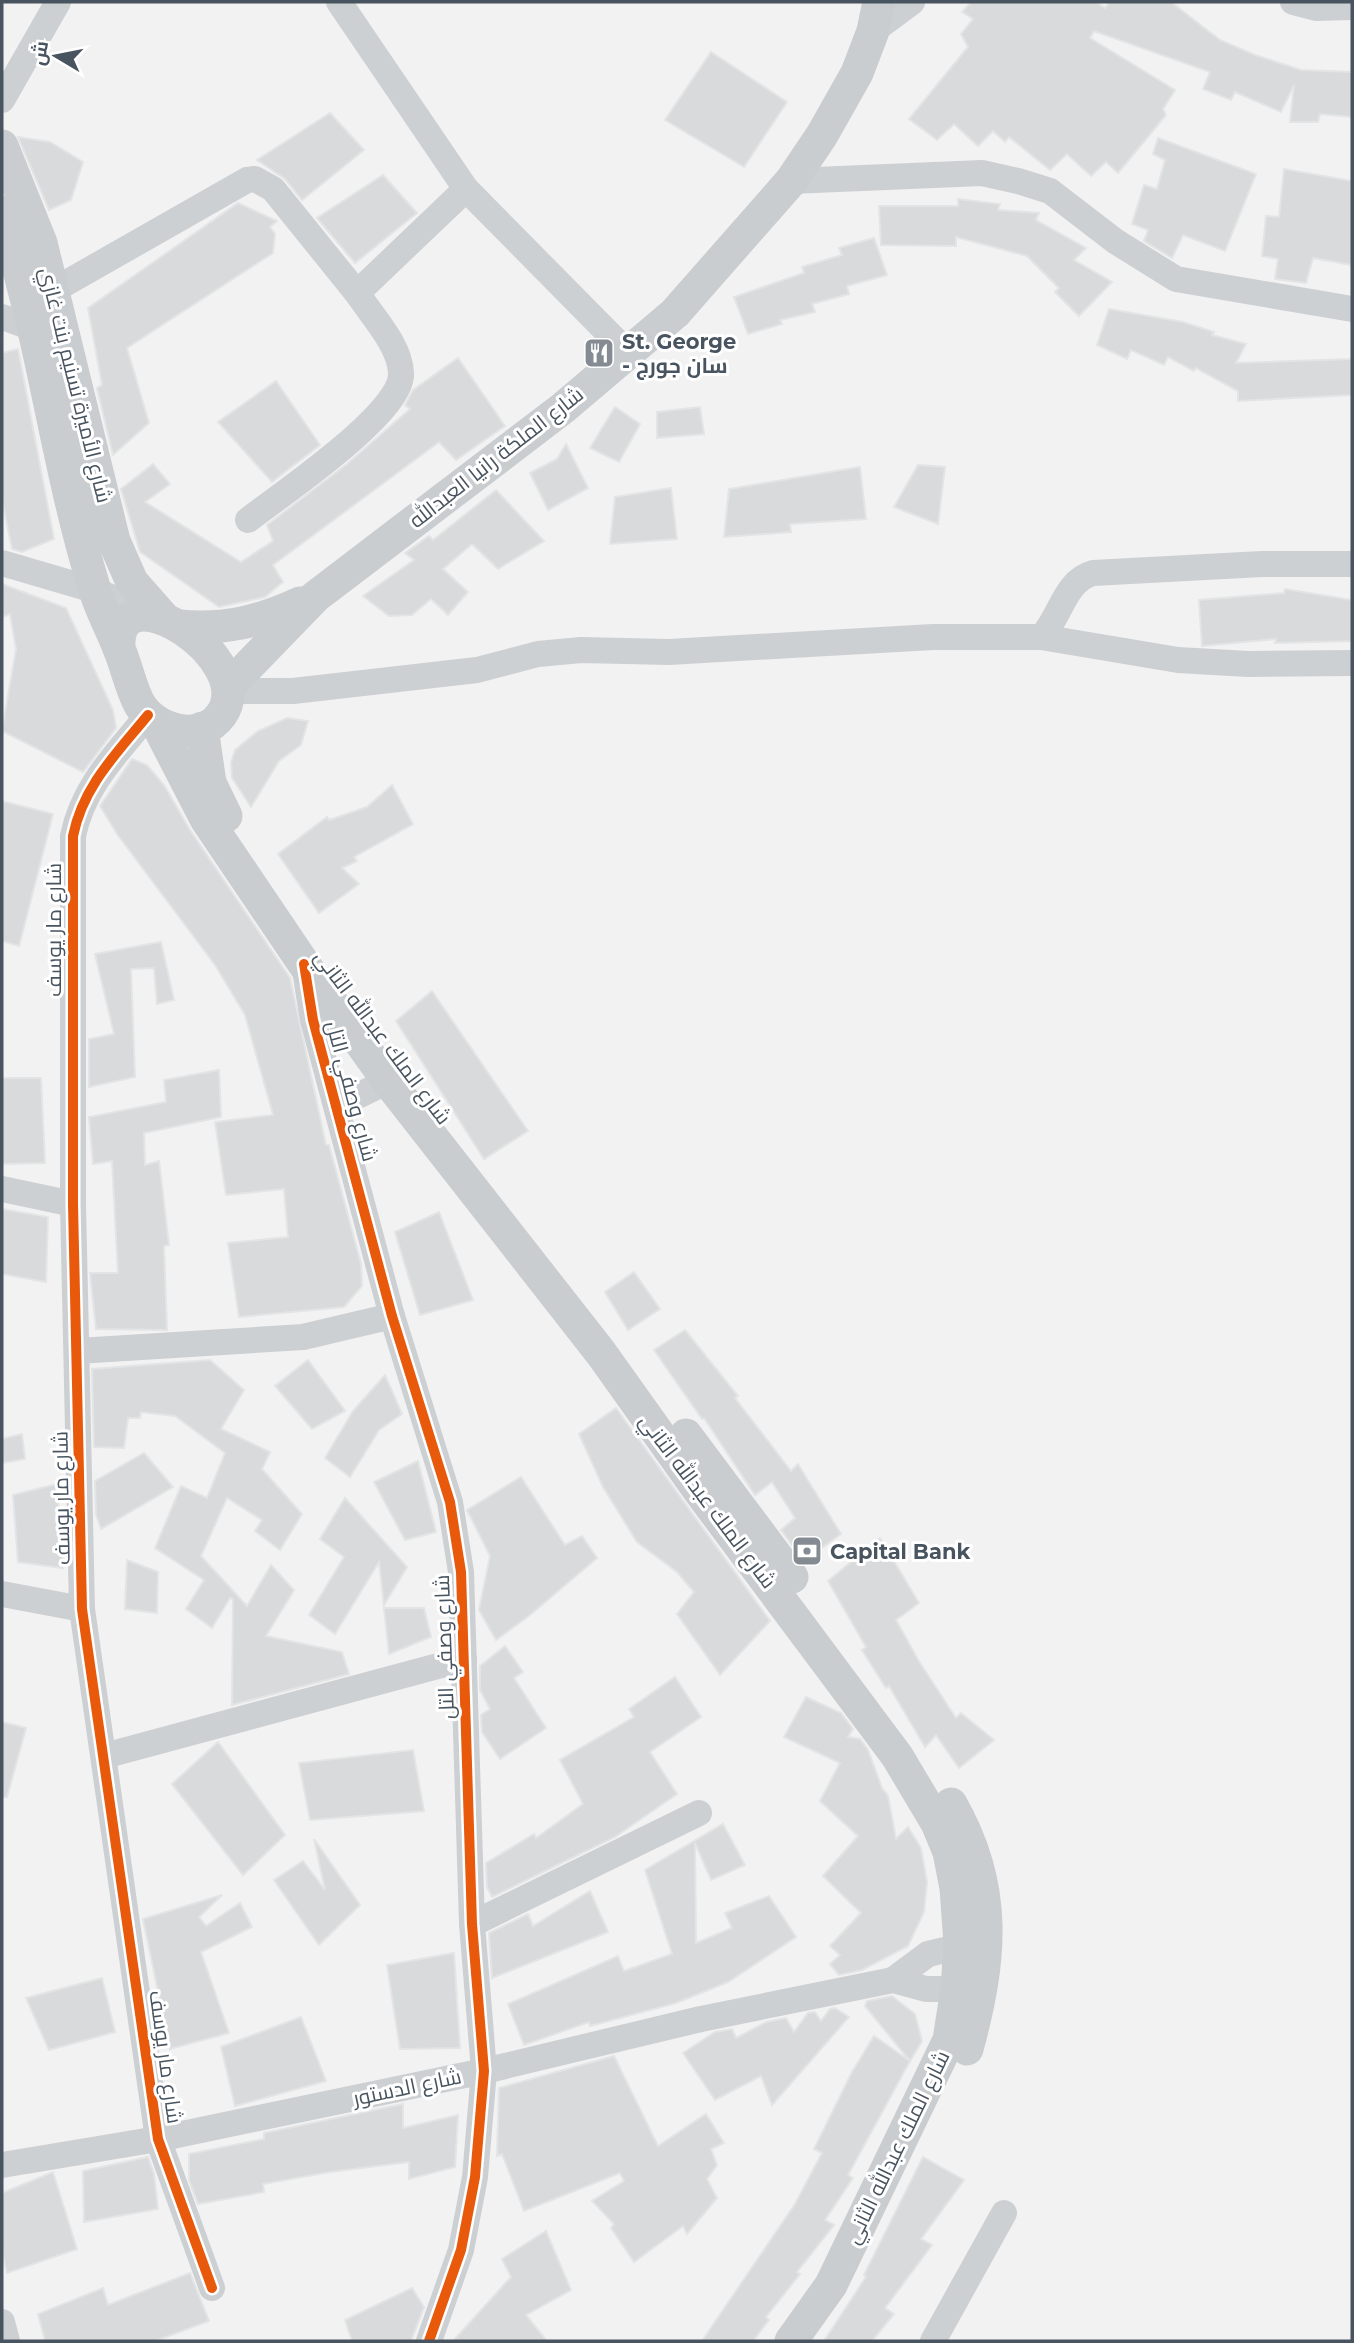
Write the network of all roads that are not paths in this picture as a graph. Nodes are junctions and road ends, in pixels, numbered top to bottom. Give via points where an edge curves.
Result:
1 (58, 2) edge
2 (339, 2) edge
3 (912, 2) edge
4 (1293, 2) edge
5 (1352, 7) edge
6 (876, 16) edge
7 (2, 100) edge
8 (2, 146) edge
9 (790, 181) junction
10 (466, 189) junction
11 (2, 212) edge
12 (54, 290) junction
13 (357, 293) junction
14 (1352, 309) edge
15 (2, 317) edge
16 (33, 328) junction
17 (627, 352) junction
18 (248, 520) dead end
19 (2, 563) edge
20 (1352, 564) edge
21 (94, 590) junction
22 (315, 597) junction
23 (163, 619) junction
24 (1041, 637) junction
25 (119, 648) junction
26 (1352, 663) edge
27 (228, 689) junction
28 (152, 719) junction
29 (202, 728) junction
30 (304, 964) junction
31 (388, 1081) junction
32 (337, 1106) junction
33 (2, 1189) edge
34 (73, 1204) junction
35 (392, 1316) junction
36 (77, 1351) junction
37 (2, 1594) edge
38 (82, 1609) junction
39 (464, 1659) junction
40 (104, 1756) junction
41 (699, 1813) dead end
42 (472, 1924) junction
43 (974, 1943) junction
44 (893, 1980) junction
45 (970, 1989) junction
46 (484, 2071) junction
47 (158, 2139) junction
48 (2, 2165) edge
49 (1004, 2213) dead end
50 (212, 2288) dead end
51 (2, 2322) edge
52 (7, 2341) edge
53 (429, 2341) edge
54 (791, 2341) edge
55 (812, 2341) edge
56 (933, 2341) edge

1 - 7 street
2 - 10 street
3 - 6 street
4 - 5 street via 1315,8
6 - 9 main road, شارع الملكة رانيا العبدالله via 841,104
8 - 12 main road, شارع الأميرة تسنيم بنت غازي via 41,243
9 - 14 street via 955,173 1017,180 1050,191 1115,241 1176,279
9 - 17 main road, شارع الملكة رانيا العبدالله via 675,313
10 - 13 street
10 - 17 street
11 - 16 main road, شارع الأميرة تسنيم بنت غازي
12 - 13 street via 255,179 273,190
12 - 23 main road, شارع الأميرة تسنيم بنت غازي via 114,541 132,582
13 - 18 street via 399,356 402,376 396,393 358,435
15 - 16 street
16 - 21 main road, شارع الأميرة تسنيم بنت غازي
17 - 22 main road, شارع الملكة رانيا العبدالله via 563,408
19 - 21 street
20 - 24 street via 1093,573 1073,584
21 - 23 street
21 - 25 main road, شارع الأميرة تسنيم بنت غازي
22 - 23 main road, شارع الملكة رانيا العبدالله via 246,624 224,627
22 - 27 main road, شارع الملكة رانيا العبدالله
23 - 25 main road via 135,615 118,635
23 - 27 main road via 208,651
24 - 26 street via 1178,660
24 - 27 street via 933,637 669,652 581,650 538,654 477,670 293,691
25 - 28 main road via 139,704
27 - 29 main road via 222,714
28 - 29 main road via 170,729
28 - 30 main road, شارع الملك عبدالله الثاني via 206,819
28 - 34 street, شارع مار يوسف via 97,776 73,836
29 - 43 main road, شارع الملك عبدالله الثاني via 210,783 247,852 748,1516 937,1779 972,1848 982,1888
30 - 31 main road, شارع الملك عبدالله الثاني
30 - 32 street, شارع وصفي التل via 313,1020
31 - 32 street
31 - 43 main road, شارع الملك عبدالله الثاني via 601,1353 897,1756 949,1852
32 - 35 street, شارع وصفي التل
33 - 34 street
34 - 36 street, شارع مار يوسف
35 - 36 street via 303,1337
35 - 39 street, شارع وصفي التل via 450,1502 461,1572
36 - 38 street, شارع مار يوسف
37 - 38 street
38 - 40 street, شارع مار يوسف
39 - 40 street
39 - 42 street, شارع وصفي التل
40 - 47 street, شارع مار يوسف
41 - 42 street
42 - 46 street, شارع وصفي التل
43 - 44 street, شارع الدستور via 928,1954
43 - 45 main road, شارع الملك عبدالله الثاني
44 - 45 street, شارع الدستور via 926,1989
44 - 46 street, شارع الدستور via 701,2019
45 - 54 main road, شارع الملك عبدالله الثاني via 923,2098 831,2285
45 - 55 main road, شارع الملك عبدالله الثاني via 967,2050 915,2165 845,2292
46 - 47 street, شارع الدستور
46 - 53 street, شارع وصفي التل via 475,2176 461,2249
47 - 48 street, شارع الدستور
47 - 50 street, شارع مار يوسف
49 - 56 street
51 - 52 street

